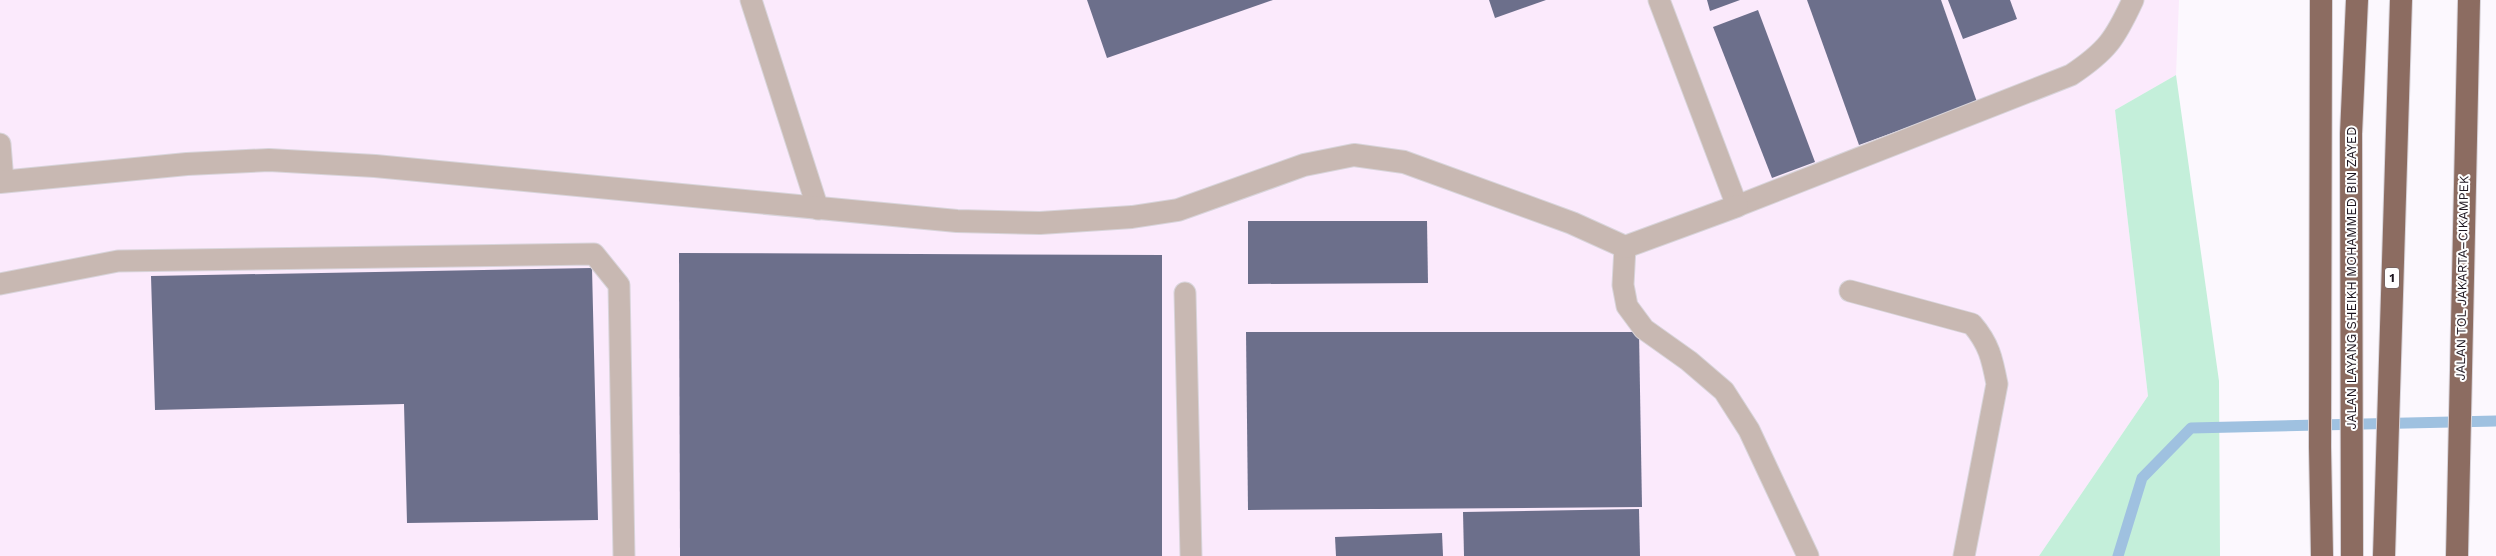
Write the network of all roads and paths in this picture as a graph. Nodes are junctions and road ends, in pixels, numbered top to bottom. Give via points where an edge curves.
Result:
1 (751, 0) edge
2 (1659, 0) edge
3 (2133, 0) edge
4 (2321, 0) edge
5 (2357, 0) edge
6 (2400, 0) edge
7 (2469, 0) edge
8 (0, 144) edge
9 (2, 181) edge
10 (1737, 206) junction
11 (818, 209) junction
12 (1625, 247) junction
13 (0, 284) edge
14 (1850, 291) dead end
15 (1185, 293) dead end
16 (2321, 546) edge
17 (2457, 551) edge
18 (624, 556) edge
19 (1191, 556) edge
20 (1808, 556) edge
21 (1964, 556) edge
22 (2352, 556) edge
23 (2384, 556) edge

1 - 11 lane
2 - 10 lane
3 - 10 lane via 2116,35 2094,59 2071,75
4 - 16 highway
5 - 22 highway, JALAN LAYANG SHEIKH MOHAMMED BIN ZAYED via 2351,134
6 - 23 highway, 1
7 - 17 highway, JALAN TOL JAKARTA–CIKAMPEK
8 - 9 lane
9 - 11 street via 187,164 268,160 375,166
10 - 12 street
11 - 12 street via 964,222 1040,223 1132,217 1178,210 1304,165 1354,155 1404,162 1565,220
12 - 20 lane via 1623,285 1627,306 1644,329 1689,361 1724,391 1749,430
13 - 18 lane via 118,261 594,254 619,285
14 - 21 lane via 1972,324 1985,340 1993,360 1997,384
15 - 19 lane

